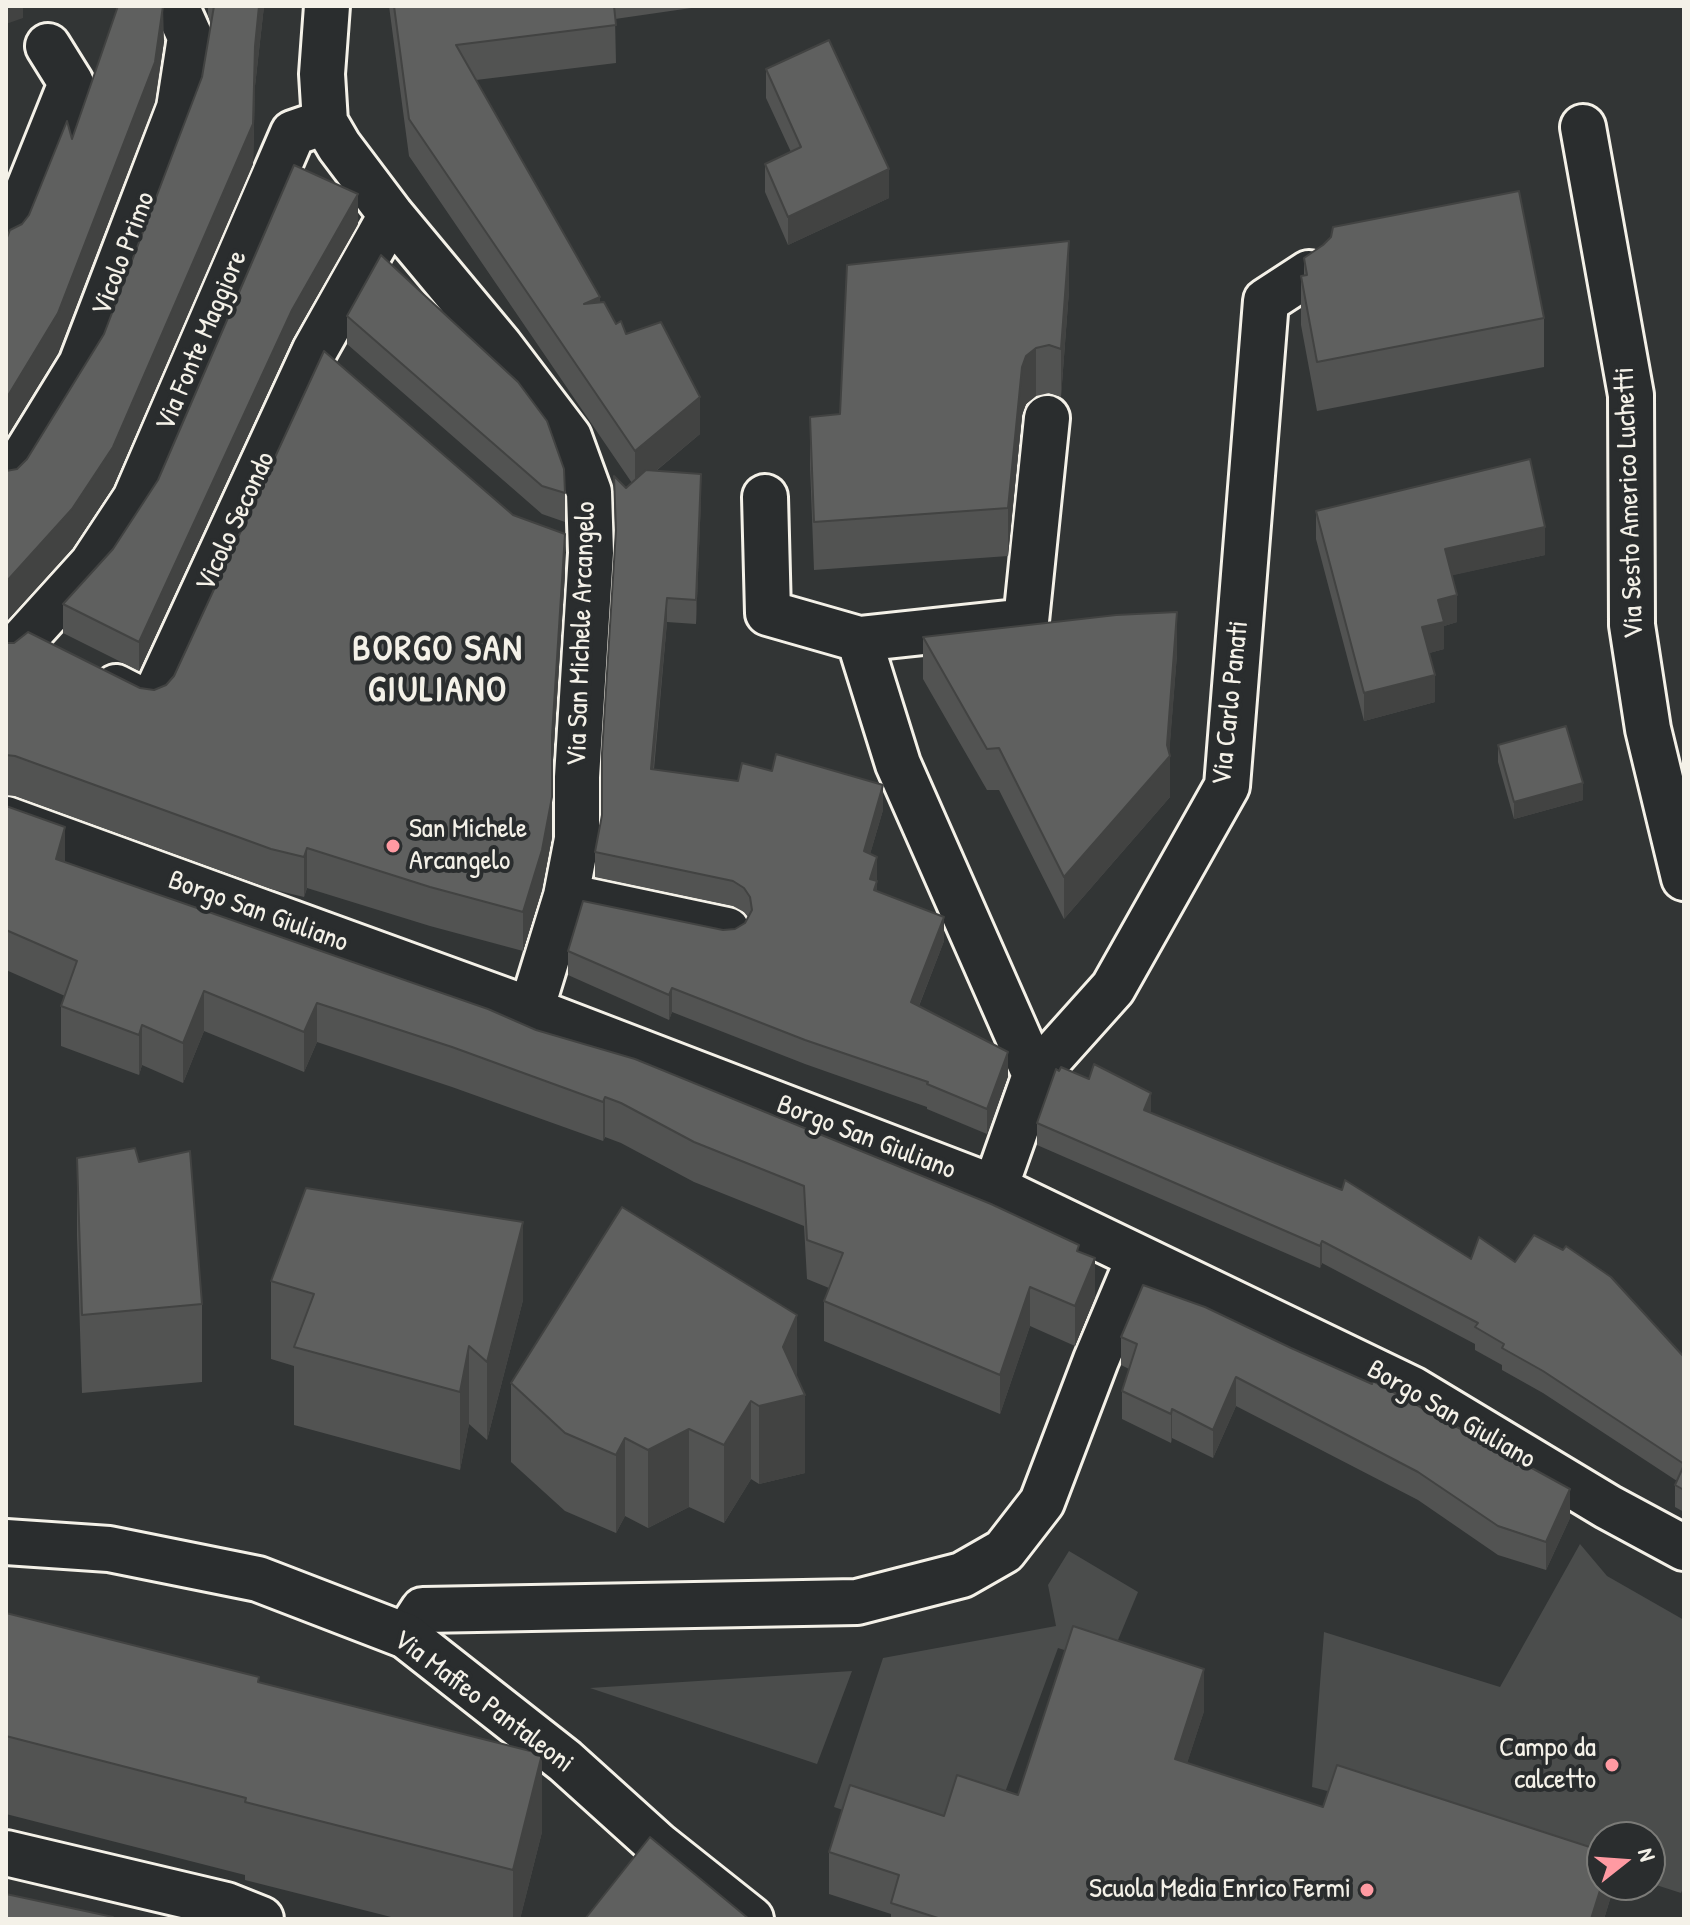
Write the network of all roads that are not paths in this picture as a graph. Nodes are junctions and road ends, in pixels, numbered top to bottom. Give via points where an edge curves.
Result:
1 (176, 6) edge
2 (327, 6) edge
3 (48, 46) dead end
4 (325, 122) junction
5 (1583, 127) dead end
6 (391, 215) junction
7 (6, 245) edge
8 (1309, 273) edge
9 (315, 350) junction
10 (351, 381) edge
11 (1047, 418) dead end
12 (6, 486) edge
13 (765, 497) dead end
14 (859, 639) junction
15 (40, 656) edge
16 (6, 819) edge
17 (1684, 878) edge
18 (566, 896) junction
19 (727, 930) edge
20 (531, 1010) junction
21 (1035, 1075) junction
22 (995, 1188) junction
23 (1139, 1258) junction
24 (6, 1542) edge
25 (1684, 1548) edge
26 (406, 1636) junction
27 (658, 1845) junction
28 (6, 1853) edge
29 (630, 1882) edge
30 (261, 1919) edge
31 (751, 1919) edge

1 - 12 street, Vicolo Primo via 190,37 179,108 81,364
2 - 4 street
3 - 7 street via 71,83
4 - 6 street, Via San Michele Arcangelo
4 - 15 street, Via Fonte Maggiore via 293,133 135,499
5 - 17 street, Via Sesto Americo Luchetti via 1631,395 1632,625 1648,729
6 - 9 street, Vicolo Secondo
6 - 18 street, Via San Michele Arcangelo via 569,437 589,492 574,549 577,839
8 - 21 street, Via Carlo Panati via 1266,301 1227,786 1113,988
9 - 10 street
9 - 15 street, Vicolo Secondo via 151,705
11 - 14 street via 1026,621
13 - 14 street via 768,613
14 - 21 street via 898,764
16 - 20 street, Borgo San Giuliano
18 - 19 street
18 - 20 street, Via San Michele Arcangelo
20 - 22 street, Borgo San Giuliano
21 - 22 street, Via Carlo Panati
22 - 23 street, Borgo San Giuliano
23 - 25 street, Borgo San Giuliano via 1412,1389
23 - 26 street via 1042,1502 1004,1551 962,1575 857,1602 423,1610
24 - 26 street, Via Maffeo Pantaleoni via 109,1549 258,1579
26 - 27 street, Via Maffeo Pantaleoni via 565,1761
27 - 29 street
27 - 31 street, Via Maffeo Pantaleoni
28 - 30 street via 226,1905

